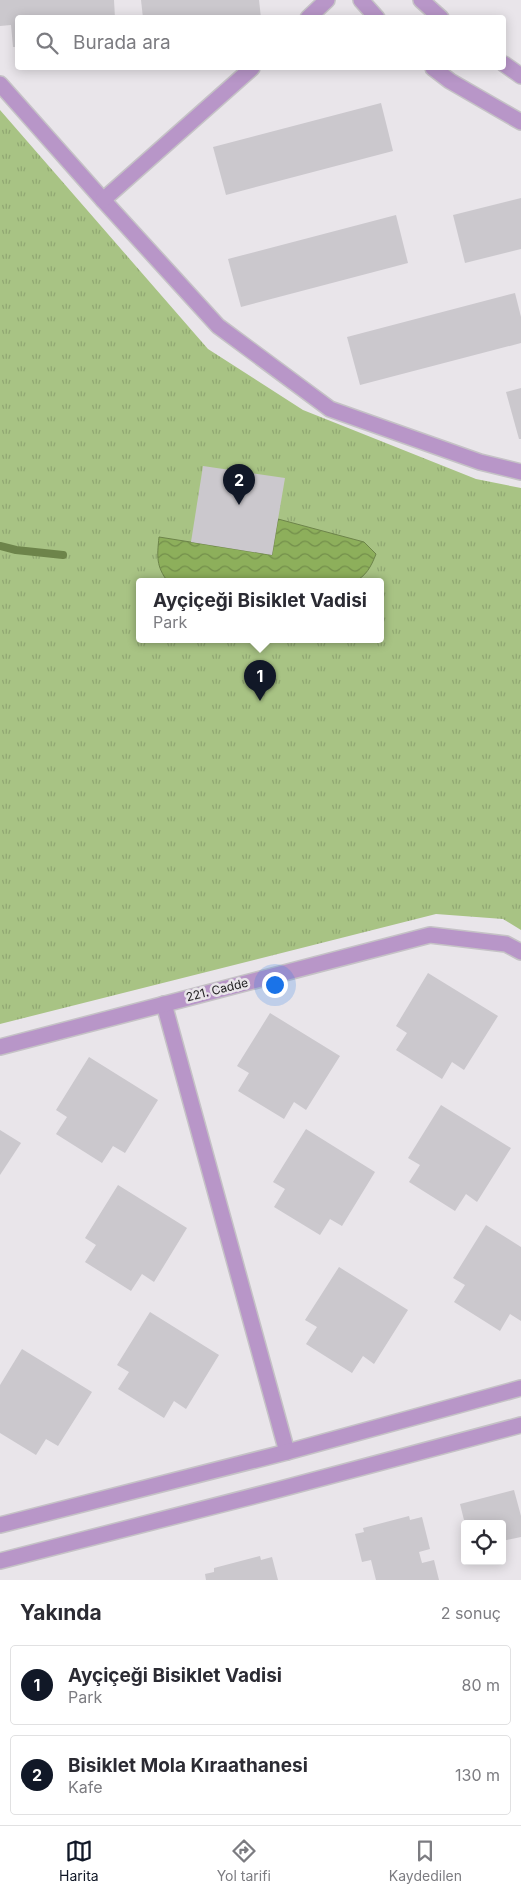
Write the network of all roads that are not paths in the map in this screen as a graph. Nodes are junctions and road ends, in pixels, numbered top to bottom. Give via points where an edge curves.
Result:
1 (327, 0) edge
2 (361, 0) edge
3 (421, 0) edge
4 (311, 15) edge
5 (374, 15) edge
6 (438, 15) edge
7 (506, 65) edge
8 (250, 70) edge
9 (436, 70) edge
10 (521, 76) edge
11 (0, 84) edge
12 (521, 122) edge
13 (103, 200) junction
14 (521, 472) edge
15 (521, 952) edge
16 (164, 1004) junction
17 (0, 1047) edge
18 (521, 1388) edge
19 (521, 1425) edge
20 (287, 1452) junction
21 (0, 1526) edge
22 (0, 1561) edge

1 - 4 street
2 - 5 street
3 - 6 street
7 - 10 street
8 - 13 street
9 - 12 street
11 - 13 street
13 - 14 street via 218,326 330,409 480,462
15 - 16 street, 221. Cadde via 506,944 430,935
16 - 17 street, 221. Cadde
16 - 20 street
18 - 20 street
19 - 22 street
20 - 21 street

